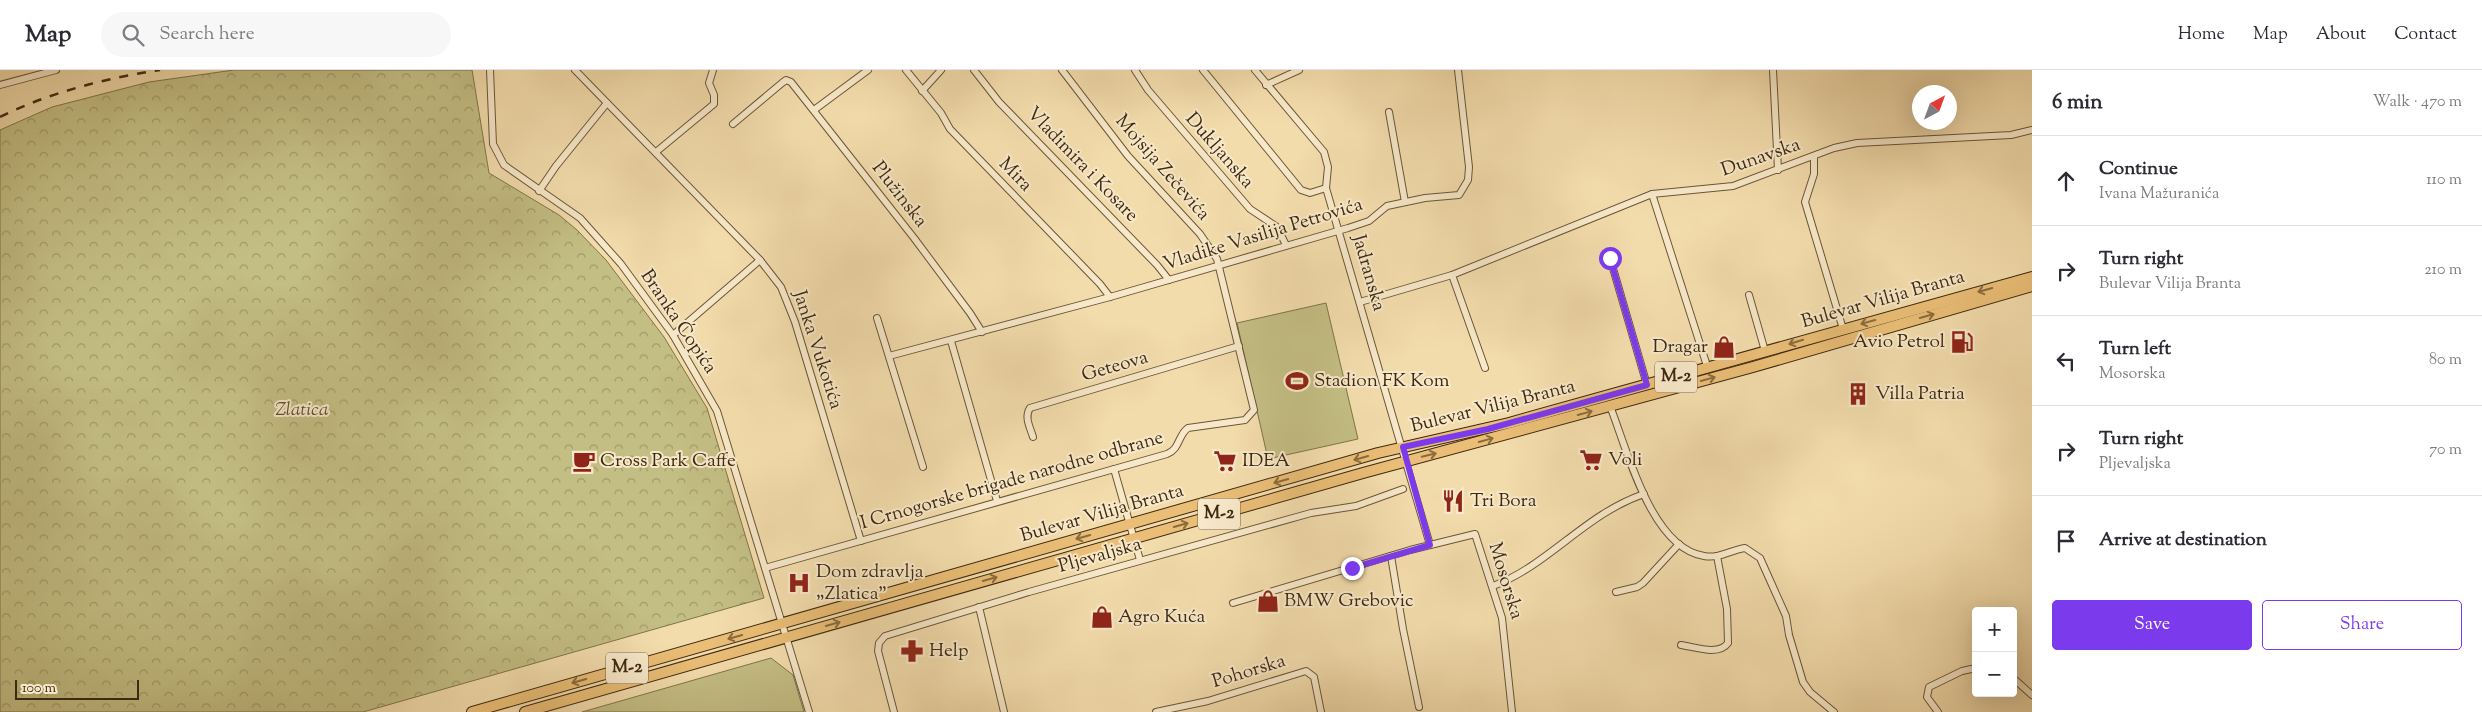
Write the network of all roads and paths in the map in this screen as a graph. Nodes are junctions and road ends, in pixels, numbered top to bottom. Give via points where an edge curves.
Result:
1 (56, 70) edge
2 (490, 70) edge
3 (574, 70) edge
4 (714, 70) edge
5 (868, 70) edge
6 (906, 70) edge
7 (941, 70) edge
8 (974, 70) edge
9 (1062, 70) edge
10 (1135, 70) edge
11 (1202, 70) edge
12 (1255, 70) edge
13 (1299, 70) edge
14 (1458, 70) edge
15 (1774, 70) edge
16 (42, 72) edge
17 (0, 85) edge
18 (1266, 85) junction
19 (922, 91) junction
20 (607, 103) junction
21 (814, 110) junction
22 (1389, 112) dead end
23 (733, 124) dead end
24 (2032, 130) edge
25 (656, 152) junction
26 (1814, 156) junction
27 (1778, 170) junction
28 (1326, 188) junction
29 (539, 191) junction
30 (1652, 194) junction
31 (1406, 202) junction
32 (1340, 231) junction
33 (1286, 245) junction
34 (1610, 258) dead end
35 (760, 260) junction
36 (1220, 264) junction
37 (1452, 274) junction
38 (2032, 277) edge
39 (1169, 280) junction
40 (2032, 286) edge
41 (1748, 295) dead end
42 (1110, 297) junction
43 (1360, 302) junction
44 (877, 318) dead end
45 (1842, 329) junction
46 (982, 332) junction
47 (674, 335) junction
48 (951, 341) junction
49 (1239, 346) junction
50 (1765, 352) junction
51 (889, 356) junction
52 (1485, 368) dead end
53 (1708, 369) junction
54 (1647, 385) junction
55 (1610, 406) junction
56 (1254, 410) joint
57 (1033, 437) dead end
58 (1403, 447) junction
59 (1406, 460) junction
60 (923, 467) dead end
61 (1114, 469) junction
62 (1403, 489) dead end
63 (1644, 494) junction
64 (997, 502) junction
65 (1130, 524) junction
66 (1134, 538) junction
67 (861, 541) junction
68 (1679, 544) junction
69 (1430, 545) junction
70 (1391, 556) junction
71 (1716, 556) junction
72 (1140, 560) junction
73 (765, 568) junction
74 (1493, 586) junction
75 (1616, 592) dead end
76 (1233, 602) dead end
77 (979, 607) junction
78 (782, 623) junction
79 (787, 637) junction
80 (1681, 644) dead end
81 (1972, 669) edge
82 (2017, 682) edge
83 (2032, 695) edge
84 (1419, 707) dead end
85 (472, 712) edge
86 (525, 712) edge
87 (809, 712) edge
88 (894, 712) edge
89 (1004, 712) edge
90 (1158, 712) edge
91 (1321, 712) edge
92 (1512, 712) edge
93 (1834, 712) edge
94 (1938, 712) edge

1 - 16 street
2 - 29 street, Branka Ćopića via 493,144 497,156 518,177
3 - 20 street, Janka Vukotića
4 - 25 street via 709,83 714,104
5 - 21 street
6 - 19 street, Mira
7 - 19 street
8 - 39 street, Vladimira i Kosare via 999,102
9 - 36 street, Mojsija Zečevića via 1134,163 1207,243
10 - 33 street, Dukljanska via 1148,90 1250,209 1277,227
11 - 28 street via 1301,190 1310,193
12 - 18 street, Jadranska
13 - 18 street
14 - 31 street, Vladike Vasilija Petrovića via 1469,149 1468,180 1456,196
15 - 27 street
16 - 17 street
18 - 28 street, Jadranska via 1324,152 1328,167
19 - 42 street, Mira via 942,113 950,129
20 - 25 street, Janka Vukotića
20 - 29 street
21 - 23 street, Plužinska via 788,80
21 - 46 street, Plužinska via 965,305
22 - 31 street
24 - 26 street, Dunavska via 2011,135 1857,143
25 - 35 street, Janka Vukotića
26 - 27 street, Dunavska
26 - 45 street via 1814,174 1805,202
27 - 30 street, Dunavska via 1733,186
28 - 32 street, Jadranska
29 - 47 street, Branka Ćopića via 589,227
30 - 37 street, Dunavska
30 - 53 street
31 - 32 street, Vladike Vasilija Petrovića via 1387,206 1369,221
32 - 33 street, Vladike Vasilija Petrovića
32 - 43 street, Jadranska
33 - 36 street, Vladike Vasilija Petrovića
34 - 54 street
35 - 47 street
35 - 67 street, Janka Vukotića via 780,287 795,322
36 - 39 street, Vladike Vasilija Petrovića
36 - 49 street, Mojsija Zečevića
37 - 43 street, Dunavska
37 - 52 street
38 -> 45 main road, Bulevar Vilija Branta / M-2
39 - 42 street, Vladike Vasilija Petrovića
55 -> 40 main road, Bulevar Vilija Branta / M-2
41 - 50 street
42 - 46 street, Vladike Vasilija Petrovića
43 - 58 street, Jadranska
44 - 51 street
45 -> 50 main road, Bulevar Vilija Branta / M-2
46 - 48 street, Vladike Vasilija Petrovića
47 - 73 street, Branka Ćopića via 718,411
48 - 51 street, Vladike Vasilija Petrovića
48 - 64 street
49 - 56 street, Mojsija Zečevića
49 - 57 street, Geteova via 1030,408 1027,419
50 - 53 main road, Bulevar Vilija Branta / M-2
51 - 60 street
53 - 54 main road, Bulevar Vilija Branta / M-2
54 - 58 main road, Bulevar Vilija Branta / M-2 via 1488,429
59 -> 55 main road, Bulevar Vilija Branta / M-2
55 - 63 street
56 - 61 street, I Crnogorske brigade narodne odbrane via 1246,420 1188,428 1171,453
58 - 59 street, Jadranska
58 -> 65 main road, Bulevar Vilija Branta / M-2
66 -> 59 main road, Bulevar Vilija Branta / M-2
59 - 69 street
61 - 64 street, I Crnogorske brigade narodne odbrane
61 - 65 street
62 - 72 street, Pljevaljska via 1356,506 1311,513
63 - 68 street via 1666,532
63 - 74 street via 1604,512 1519,573
64 - 67 street, I Crnogorske brigade narodne odbrane
65 - 66 street
65 -> 78 main road, Bulevar Vilija Branta / M-2
66 - 72 street
79 -> 66 main road, Bulevar Vilija Branta / M-2
67 - 73 street, I Crnogorske brigade narodne odbrane
68 - 71 street via 1704,556
68 - 75 street via 1643,583
69 - 70 street
69 - 74 street, Mosorska via 1475,534
70 - 76 street
70 - 84 street
71 - 80 street via 1727,609 1728,643 1714,650
71 - 93 street via 1745,548 1760,558 1788,621 1788,636 1803,682
72 - 77 street, Pljevaljska
73 - 78 street, Branka Ćopića
74 - 92 street, Mosorska via 1505,632
77 - 88 street, Pljevaljska via 881,639 878,651
77 - 89 street
78 - 79 street, Branka Ćopića
78 -> 85 main road, Bulevar Vilija Branta / M-2
79 - 86 main road, Bulevar Vilija Branta / M-2
79 - 87 street, Branka Ćopića
81 - 94 street via 1929,686 1927,697
82 - 83 street
90 - 91 street, Pohorska via 1208,701 1306,671 1314,677

